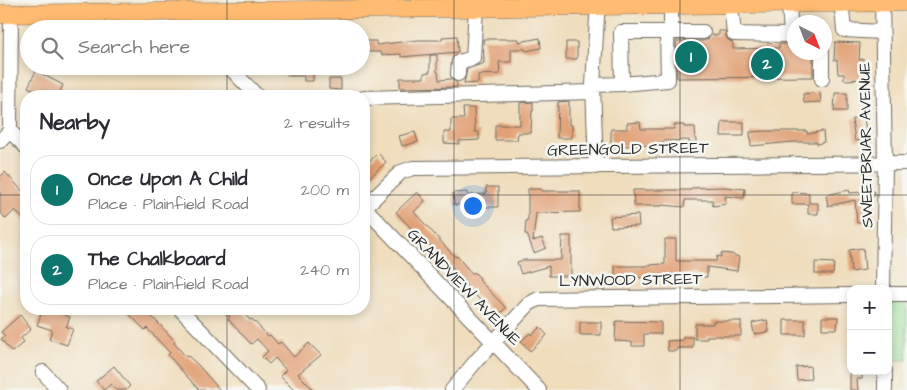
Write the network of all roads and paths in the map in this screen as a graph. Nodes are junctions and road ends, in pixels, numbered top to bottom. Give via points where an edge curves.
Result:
1 (882, 1) edge
2 (765, 2) edge
3 (841, 2) edge
4 (907, 2) edge
5 (598, 3) edge
6 (695, 3) edge
7 (800, 3) edge
8 (400, 4) edge
9 (731, 5) junction
10 (671, 6) junction
11 (476, 8) junction
12 (5, 14) edge
13 (669, 32) junction
14 (703, 32) dead end
15 (881, 32) junction
16 (787, 35) edge
17 (822, 60) edge
18 (458, 74) dead end
19 (237, 75) edge
20 (822, 79) dead end
21 (622, 84) junction
22 (593, 89) junction
23 (251, 90) edge
24 (370, 98) edge
25 (10, 131) junction
26 (0, 141) edge
27 (20, 141) edge
28 (886, 163) junction
29 (907, 163) edge
30 (596, 167) junction
31 (370, 202) edge
32 (370, 214) edge
33 (883, 285) edge
34 (892, 294) edge
35 (907, 294) edge
36 (847, 295) edge
37 (186, 315) edge
38 (493, 342) junction
39 (43, 372) dead end
40 (885, 375) edge
41 (59, 390) edge
42 (258, 390) edge
43 (452, 390) edge
44 (539, 390) edge
45 (885, 390) edge

1 - 3 main road
1 - 4 main road
1 - 15 street, SWEETBRIAR AVENUE
2 - 7 main road
2 - 9 main road
3 - 7 main road
3 - 15 street via 844,30
5 - 10 main road
5 - 11 main road
5 - 22 street
6 - 9 main road
6 - 10 main road
8 - 11 main road
8 - 12 main road
9 - 16 street via 734,34
10 - 13 street
11 - 18 street via 473,58 459,62
12 - 25 street
13 - 14 street
13 - 21 street via 668,80
13 - 21 street via 621,32
15 - 28 street, SWEETBRIAR AVENUE
17 - 20 street
19 - 23 street
21 - 22 street
22 - 24 street
22 - 30 street
25 - 26 street
25 - 27 street
28 - 29 street, GREENGOLD STREET
28 - 30 street, GREENGOLD STREET
28 - 33 street, SWEETBRIAR AVENUE
30 - 31 street, GREENGOLD STREET via 413,168 401,172
32 - 38 street, GRANDVIEW AVENUE
34 - 35 street
36 - 38 street, LYNWOOD STREET via 538,298
37 - 42 street
38 - 43 street, LYNWOOD STREET
38 - 44 street, GRANDVIEW AVENUE
39 - 41 street
40 - 45 street

